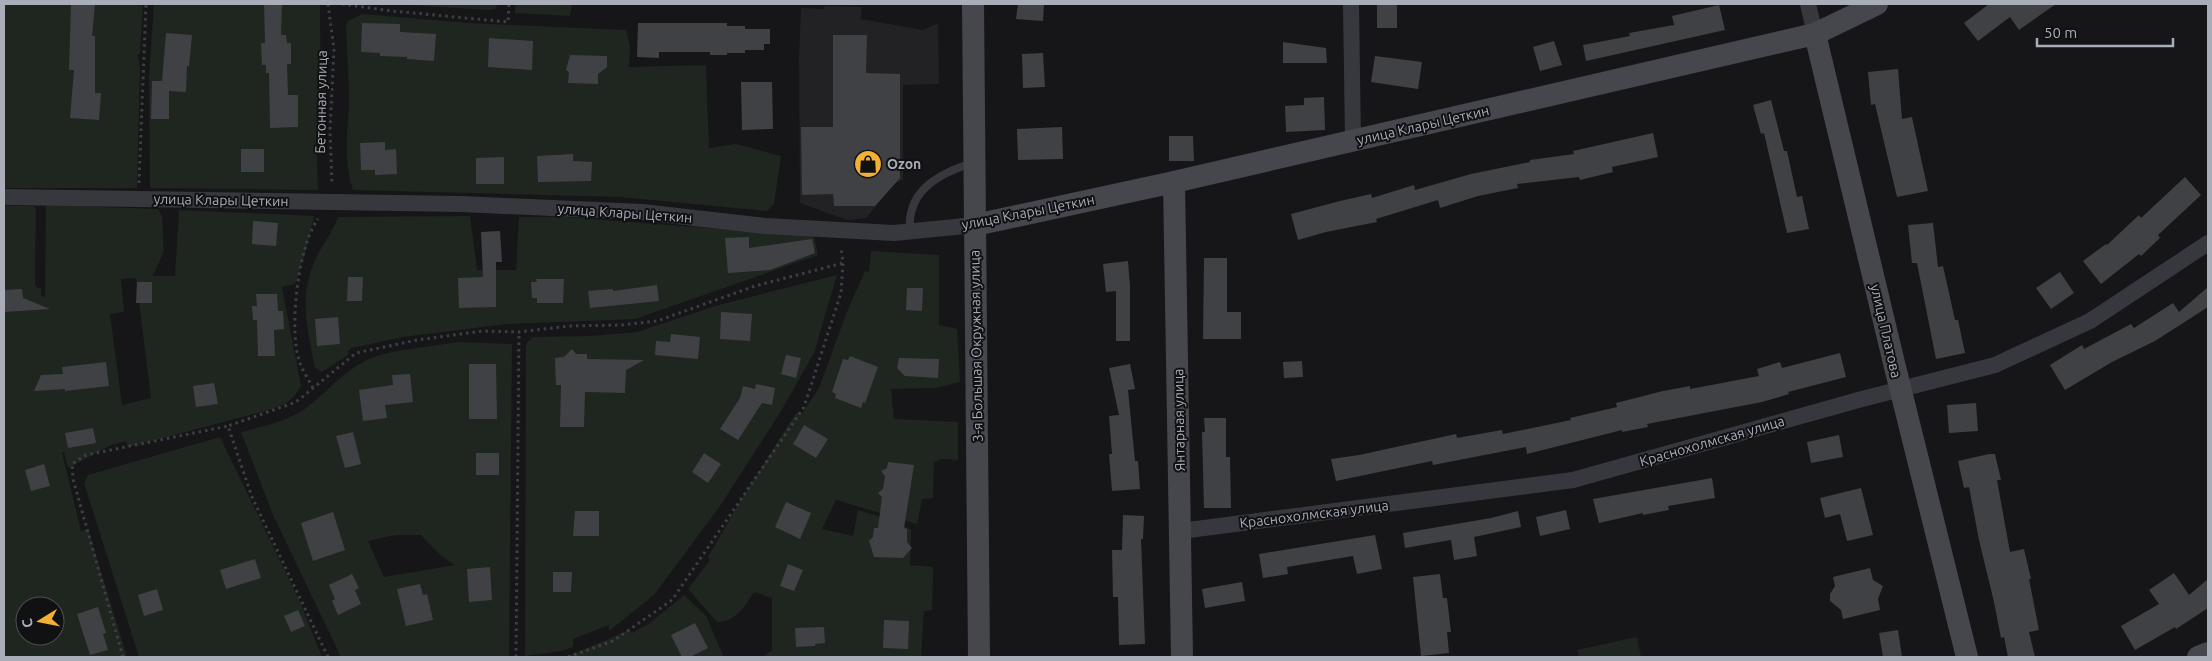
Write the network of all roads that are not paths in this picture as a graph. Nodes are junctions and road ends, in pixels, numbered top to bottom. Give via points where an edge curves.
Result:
1 (973, 4) edge
2 (1351, 4) edge
3 (1808, 4) edge
4 (1877, 4) edge
5 (1815, 34) junction
6 (1353, 141) junction
7 (974, 162) junction
8 (1174, 182) junction
9 (4, 196) edge
10 (975, 225) junction
11 (910, 232) junction
12 (2208, 243) edge
13 (1900, 390) junction
14 (1181, 531) junction
15 (2208, 653) edge
16 (979, 657) edge
17 (1182, 657) edge
18 (1967, 657) edge
19 (2198, 657) edge

1 - 7 street, 3-я Большая Окружная улица
2 - 6 street
3 - 5 street, улица Платова
4 - 5 street, улица Клары Цеткин
5 - 6 street, улица Клары Цеткин
5 - 13 street, улица Платова
6 - 8 street, улица Клары Цеткин
7 - 10 street, 3-я Большая Окружная улица
7 - 11 lane via 947,171 922,189 909,218
8 - 10 street, улица Клары Цеткин
8 - 14 street, Янтарная улица
9 - 11 street, улица Клары Цеткин via 461,204 642,212 848,232
10 - 11 street, улица Клары Цеткин
10 - 16 street, 3-я Большая Окружная улица
12 - 13 street, Краснохолмская улица via 2090,321 1995,365
13 - 14 street, Краснохолмская улица via 1573,480
13 - 18 street, улица Платова
14 - 17 street, Янтарная улица
15 - 19 street

